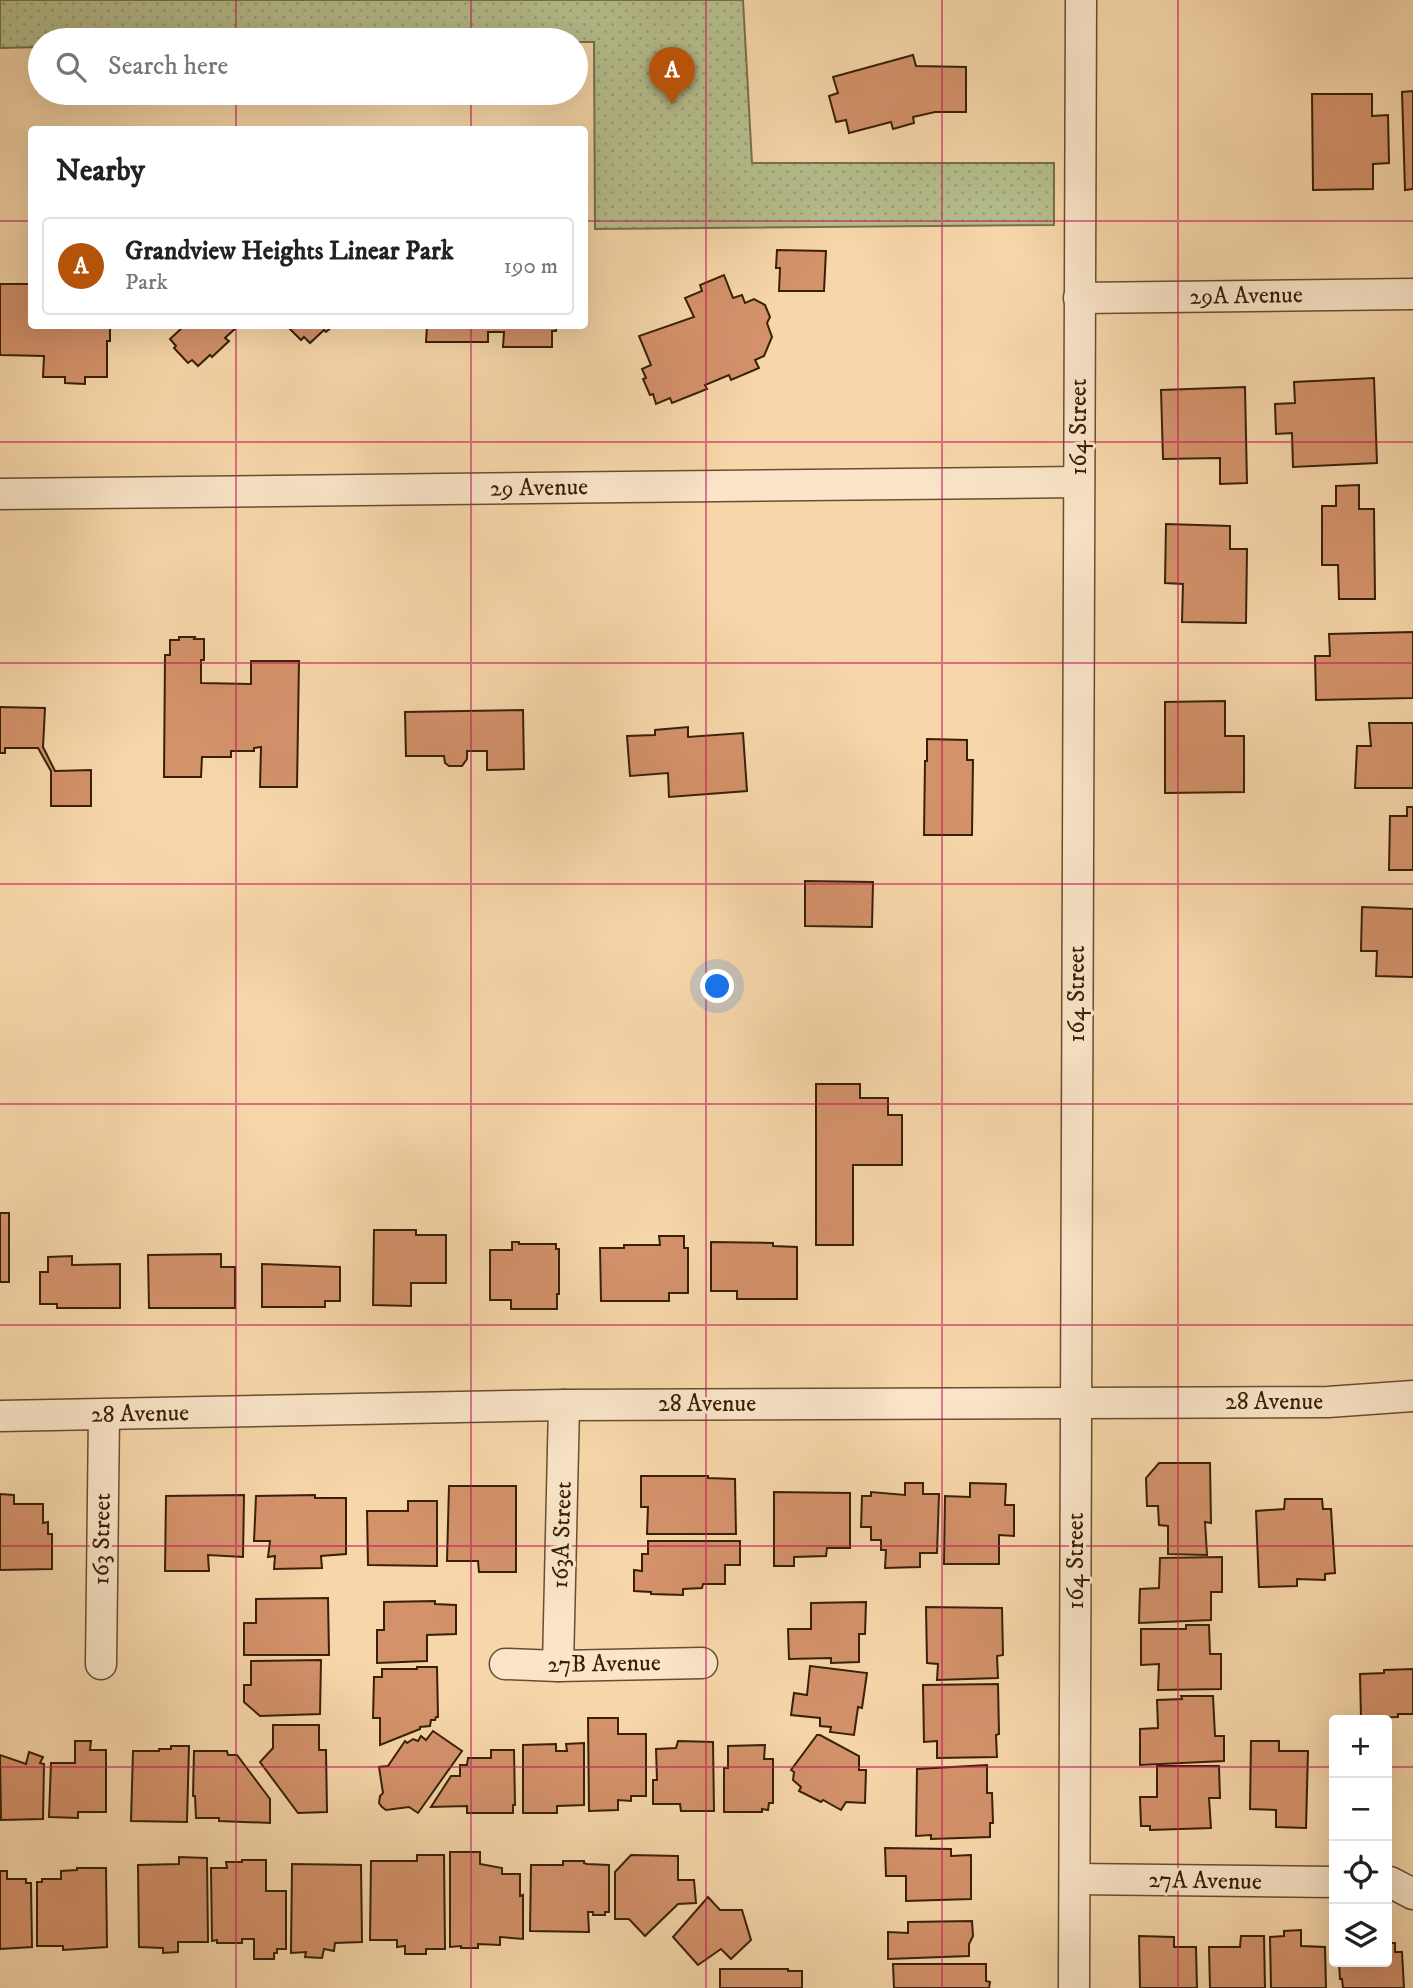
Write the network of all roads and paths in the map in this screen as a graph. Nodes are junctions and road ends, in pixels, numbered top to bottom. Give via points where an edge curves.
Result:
1 (1081, 0) edge
2 (1413, 294) edge
3 (1079, 298) junction
4 (1078, 482) junction
5 (0, 494) edge
6 (1413, 1396) edge
7 (1076, 1402) junction
8 (564, 1405) junction
9 (104, 1415) junction
10 (0, 1416) edge
11 (702, 1663) dead end
12 (101, 1664) dead end
13 (505, 1664) dead end
14 (558, 1666) junction
15 (1076, 1879) junction
16 (1329, 1882) edge
17 (1074, 1988) edge

1 - 3 street, 164 Street
2 - 3 street, 29A Avenue
3 - 4 street, 164 Street
4 - 5 street, 29 Avenue
4 - 7 street, 164 Street
6 - 7 street, 28 Avenue via 1328,1402
7 - 8 street, 28 Avenue
7 - 15 street, 164 Street
8 - 9 street, 28 Avenue
8 - 14 street, 163A Street
9 - 10 street, 28 Avenue
9 - 12 street, 163 Street
11 - 14 street, 27B Avenue
13 - 14 street, 27B Avenue
15 - 16 street, 27A Avenue
15 - 17 street, 164 Street

